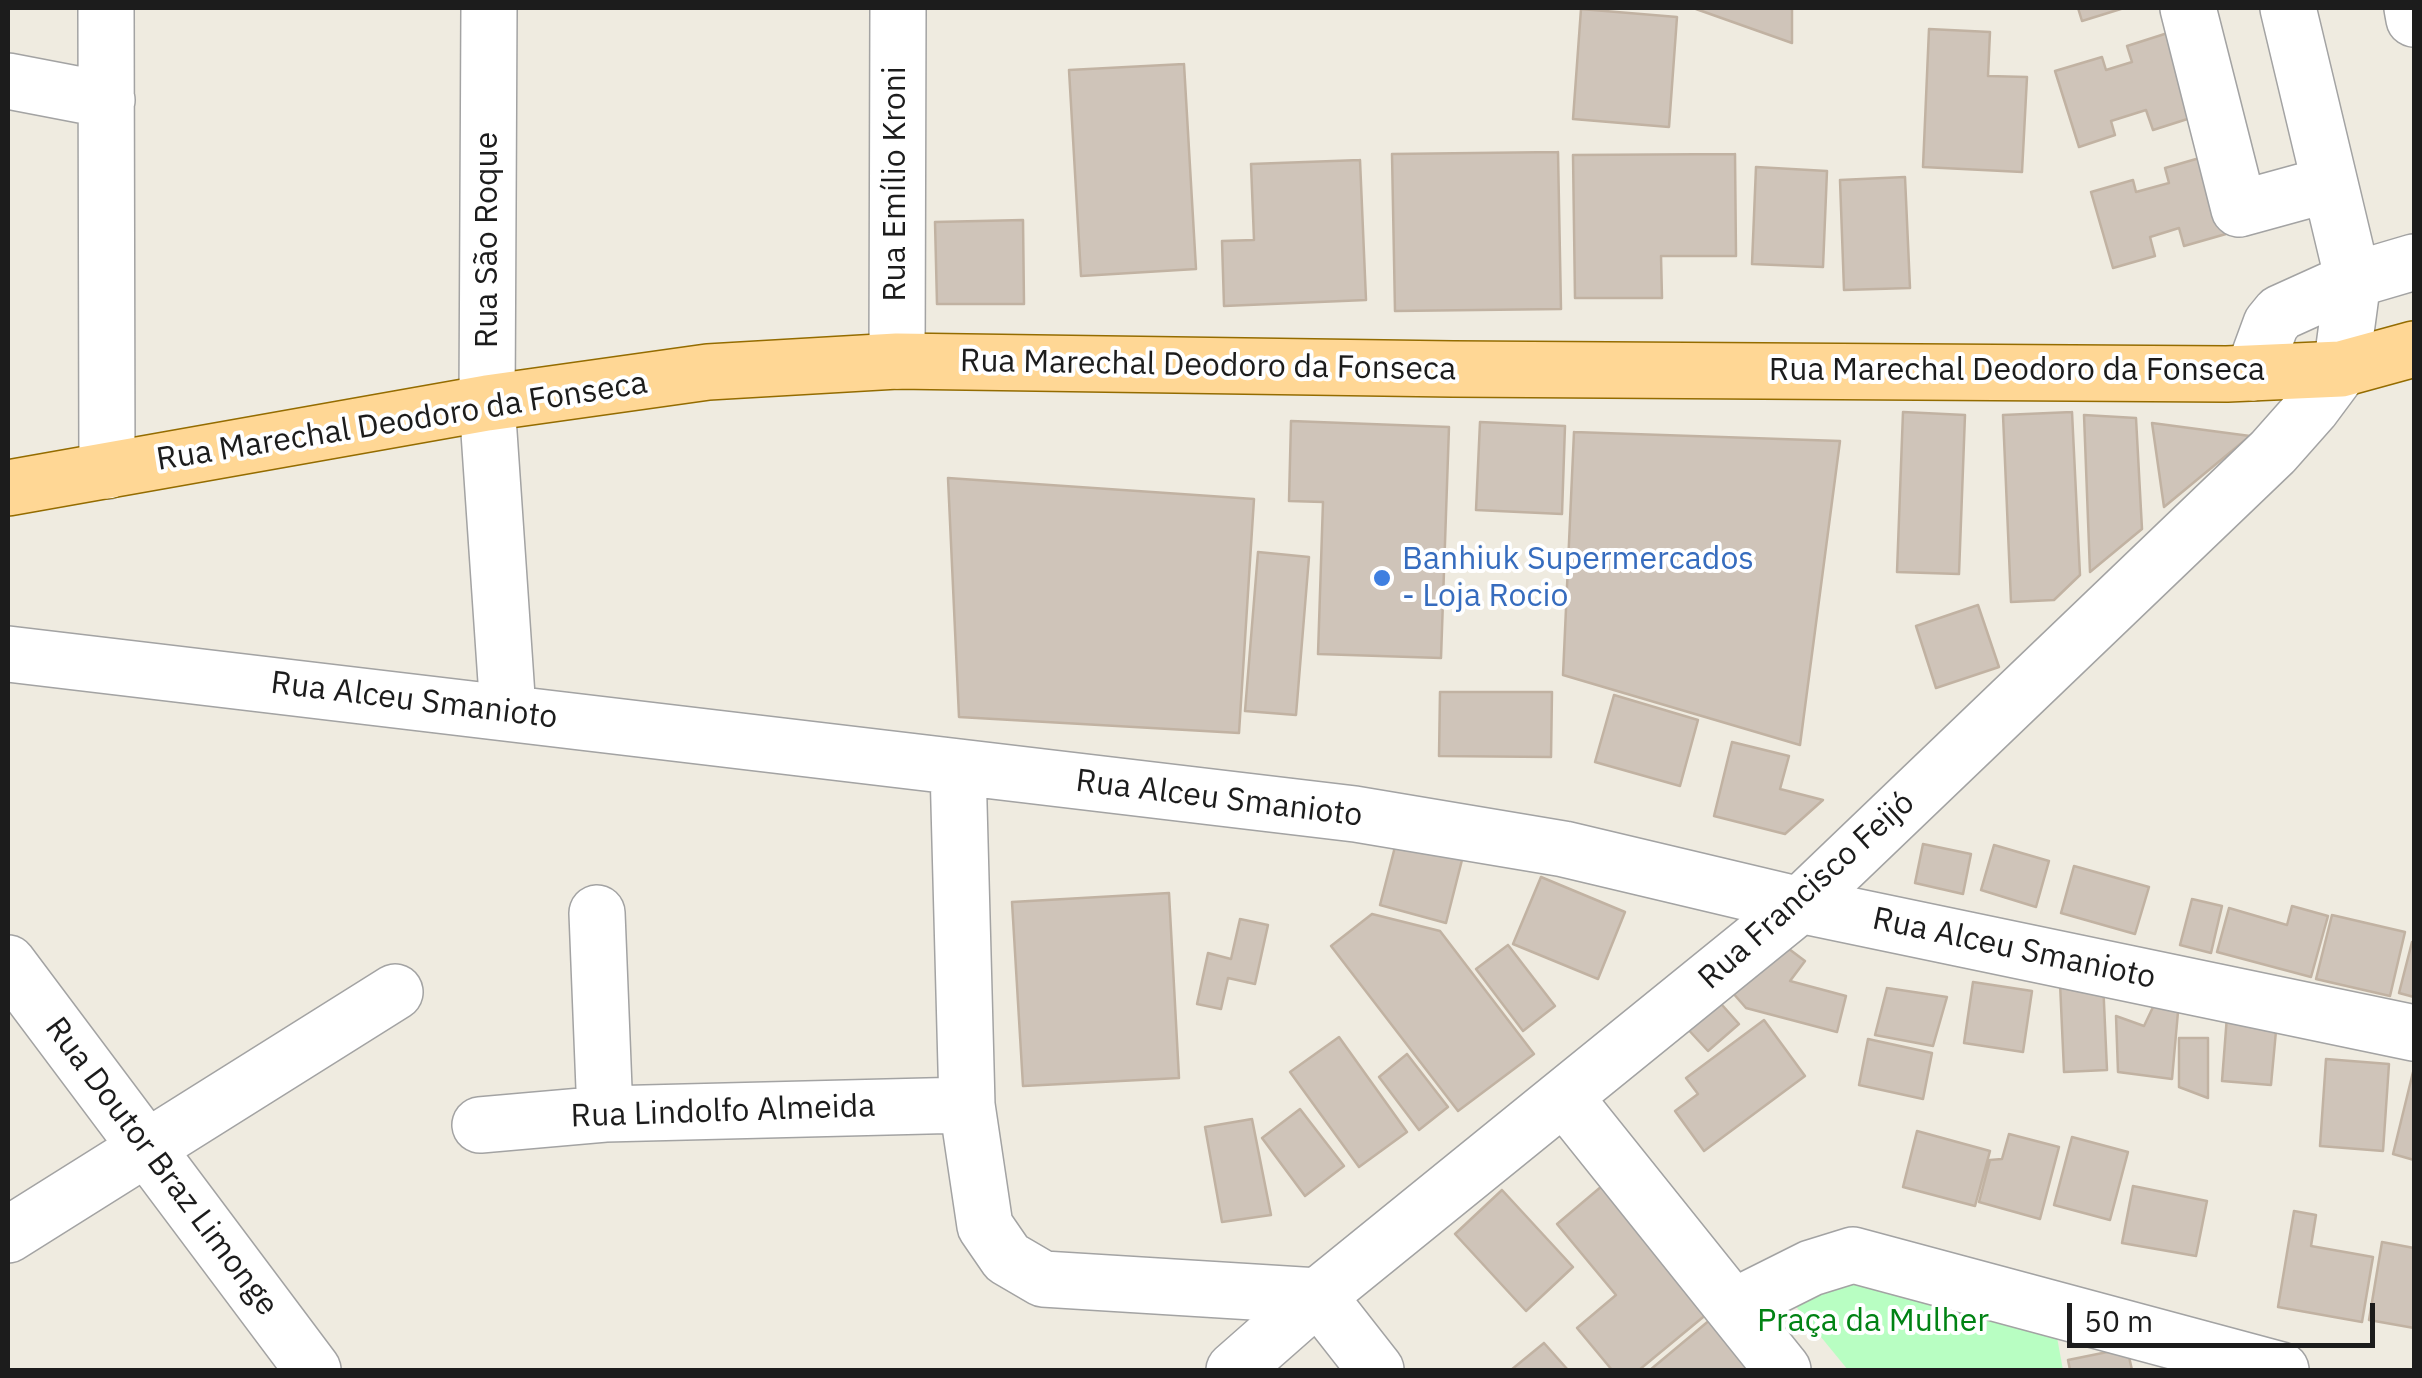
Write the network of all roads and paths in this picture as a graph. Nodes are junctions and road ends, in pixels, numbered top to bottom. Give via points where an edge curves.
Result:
1 (106, 8) edge
2 (488, 8) edge
3 (898, 8) edge
4 (2188, 8) edge
5 (2288, 8) edge
6 (2412, 8) edge
7 (2414, 18) edge
8 (8, 81) edge
9 (107, 100) junction
10 (2330, 184) junction
11 (2414, 262) edge
12 (2352, 280) junction
13 (2414, 348) edge
14 (897, 361) junction
15 (2340, 369) junction
16 (2254, 373) junction
17 (487, 404) junction
18 (108, 471) junction
19 (8, 488) edge
20 (8, 654) edge
21 (508, 712) junction
22 (958, 768) junction
23 (1800, 905) junction
24 (597, 914) dead end
25 (8, 964) edge
26 (396, 992) dead end
27 (2414, 1034) edge
28 (1565, 1098) junction
29 (967, 1104) junction
30 (605, 1114) junction
31 (480, 1125) dead end
32 (149, 1148) junction
33 (8, 1235) edge
34 (1318, 1296) junction
35 (1733, 1307) junction
36 (2172, 1356) edge
37 (313, 1370) edge
38 (1234, 1370) edge
39 (1376, 1370) edge
40 (1782, 1370) edge
41 (2281, 1370) edge

1 - 9 street
2 - 17 street, Rua São Roque
3 - 14 street, Rua Emílio Kroni
4 - 10 street via 2239,209
5 - 10 street
6 - 7 street
8 - 9 street
9 - 18 street
10 - 12 street
11 - 12 street
12 - 15 street
12 - 16 street via 2280,314
13 - 15 main road, Rua Marechal Deodoro da Fonseca
14 - 16 main road, Rua Marechal Deodoro da Fonseca
14 - 17 main road, Rua Marechal Deodoro da Fonseca via 708,372
15 - 16 main road, Rua Marechal Deodoro da Fonseca
15 - 23 street, Rua Francisco Feijó via 2273,452
17 - 18 main road, Rua Marechal Deodoro da Fonseca
17 - 21 street, Rua São Roque
18 - 19 main road, Rua Marechal Deodoro da Fonseca
20 - 21 street, Rua Alceu Smanioto
21 - 22 street, Rua Alceu Smanioto
22 - 23 street, Rua Alceu Smanioto via 1355,814 1564,849
22 - 29 street
23 - 27 street, Rua Alceu Smanioto
23 - 28 street, Rua Francisco Feijó
24 - 30 street
25 - 32 street, Rua Doutor Braz Limonge
26 - 32 street
28 - 34 street, Rua Francisco Feijó
28 - 35 street
29 - 30 street, Rua Lindolfo Almeida
29 - 34 street via 985,1226 1007,1258 1043,1279
30 - 31 street, Rua Lindolfo Almeida
32 - 33 street
32 - 37 street, Rua Doutor Braz Limonge
34 - 38 street, Rua Francisco Feijó
34 - 39 street
35 - 36 street via 1811,1268 1854,1256
35 - 40 street
36 - 41 street

